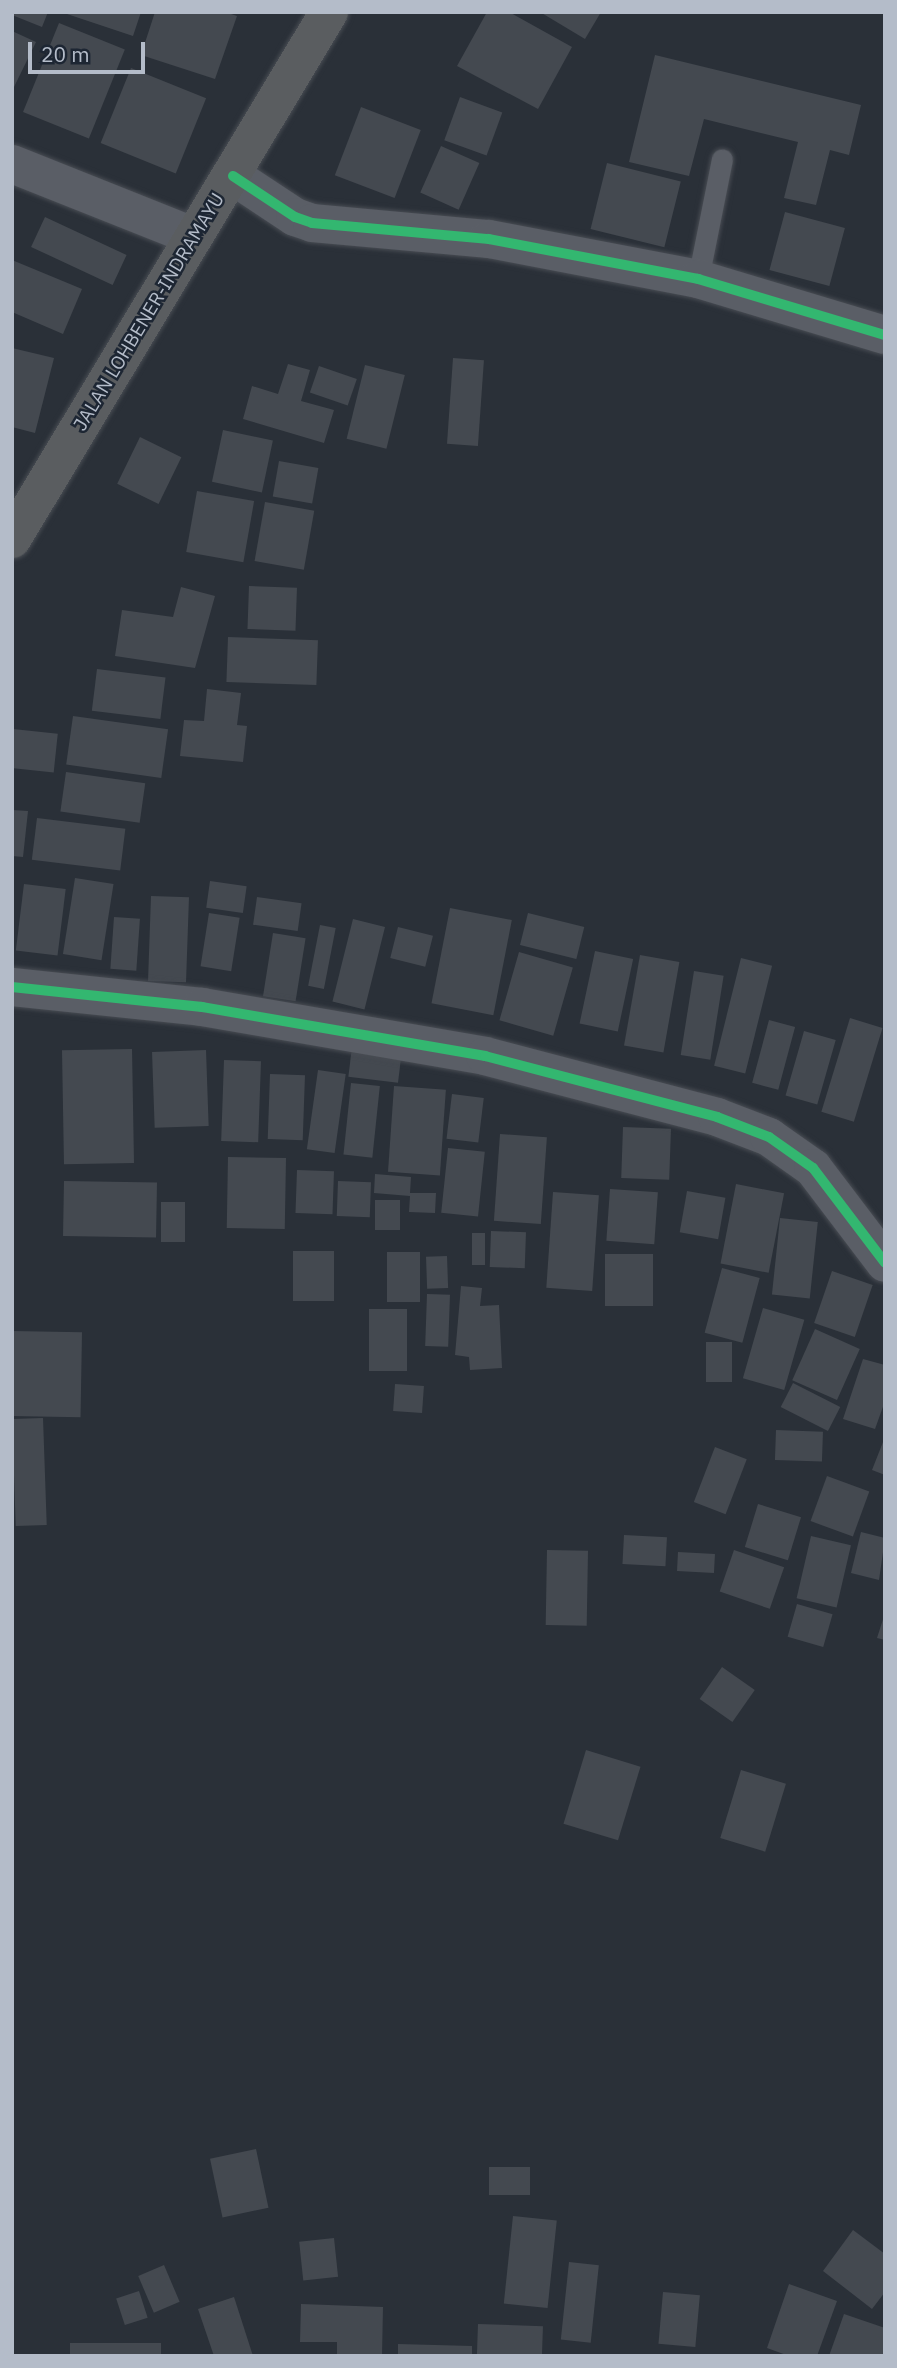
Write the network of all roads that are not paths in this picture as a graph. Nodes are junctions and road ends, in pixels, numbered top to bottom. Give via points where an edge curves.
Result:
1 (329, 12) edge
2 (722, 159) dead end
3 (12, 163) edge
4 (245, 184) junction
5 (193, 236) junction
6 (698, 279) junction
7 (885, 335) edge
8 (12, 539) edge
9 (12, 988) edge
10 (885, 1263) edge

1 - 4 highway, JALAN LOHBENER-INDRAMAYU
2 - 6 lane
3 - 5 street
4 - 5 highway, JALAN LOHBENER-INDRAMAYU
4 - 6 street via 295,216 328,225 489,239
5 - 8 highway, JALAN LOHBENER-INDRAMAYU
6 - 7 street
9 - 10 street via 202,1007 485,1056 717,1117 769,1137 813,1168

